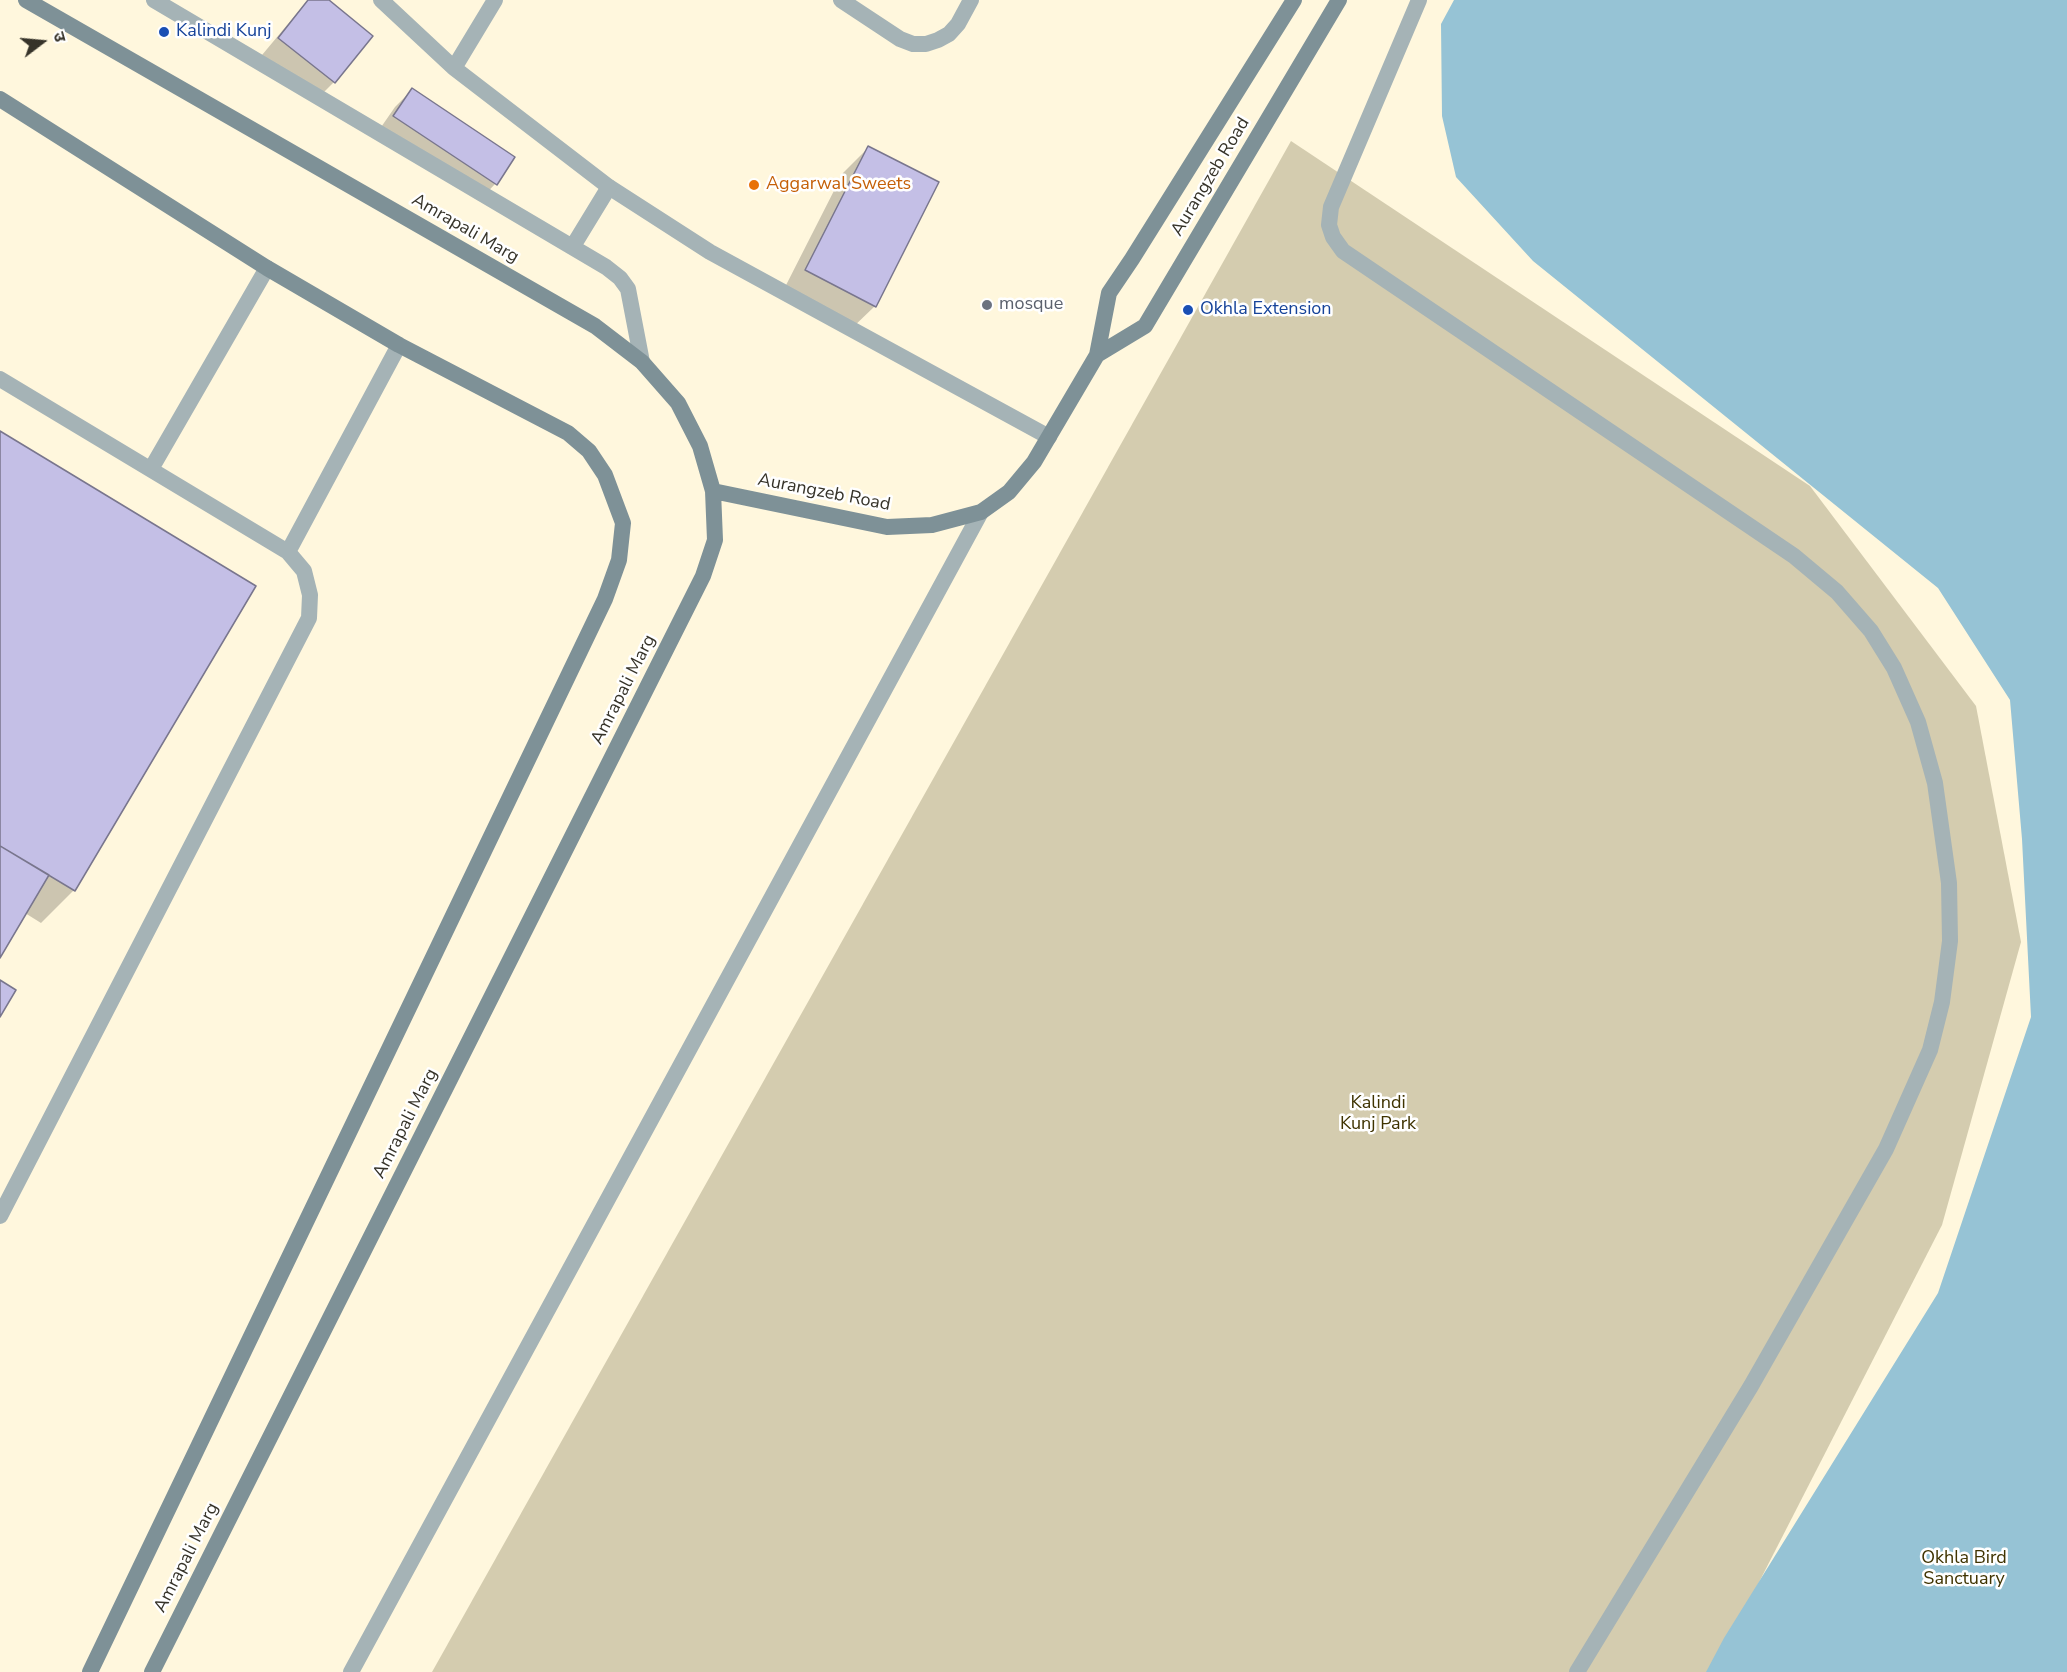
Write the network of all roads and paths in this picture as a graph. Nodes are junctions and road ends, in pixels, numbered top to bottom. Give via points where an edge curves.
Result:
1 (26, 0) edge
2 (154, 0) edge
3 (381, 0) edge
4 (495, 0) edge
5 (841, 0) edge
6 (971, 0) edge
7 (1294, 0) edge
8 (1339, 0) edge
9 (1419, 0) edge
10 (454, 68) junction
11 (0, 99) edge
12 (609, 187) junction
13 (573, 246) junction
14 (267, 268) junction
15 (399, 345) junction
16 (1097, 355) junction
17 (642, 362) junction
18 (0, 379) edge
19 (1049, 437) junction
20 (151, 469) junction
21 (713, 491) junction
22 (981, 512) junction
23 (288, 552) junction
24 (0, 1216) edge
25 (90, 1672) edge
26 (152, 1672) edge
27 (351, 1672) edge
28 (1577, 1672) edge

1 - 17 main road, Amrapali Marg via 595,326
2 - 13 street
3 - 10 street
4 - 10 street
5 - 6 street via 913,44 926,44 949,34
7 - 16 main road, Aurangzeb Road via 1109,293
8 - 16 main road, Aurangzeb Road via 1145,326
9 - 28 street via 1331,207 1329,225 1333,237 1343,251 1794,556 1837,592 1871,631 1894,668 1918,722 1935,783 1949,883 1950,941 1942,1002 1930,1050 1886,1149 1751,1386
10 - 12 street
11 - 14 main road, Amrapali Marg
12 - 13 street
12 - 19 street via 710,252
13 - 17 street via 606,267 628,289
14 - 15 main road, Amrapali Marg
14 - 20 street
15 - 23 street
15 - 25 main road, Amrapali Marg via 568,433 589,451 605,475 622,523 620,561
16 - 19 main road, Aurangzeb Road
17 - 21 main road, Amrapali Marg via 678,404 700,446
18 - 20 street
19 - 22 main road, Aurangzeb Road via 1009,492
20 - 23 street
21 - 22 main road, Aurangzeb Road via 887,527 932,525
21 - 26 main road, Amrapali Marg via 715,540 703,576
22 - 27 street
23 - 24 street via 304,571 310,595 309,618

